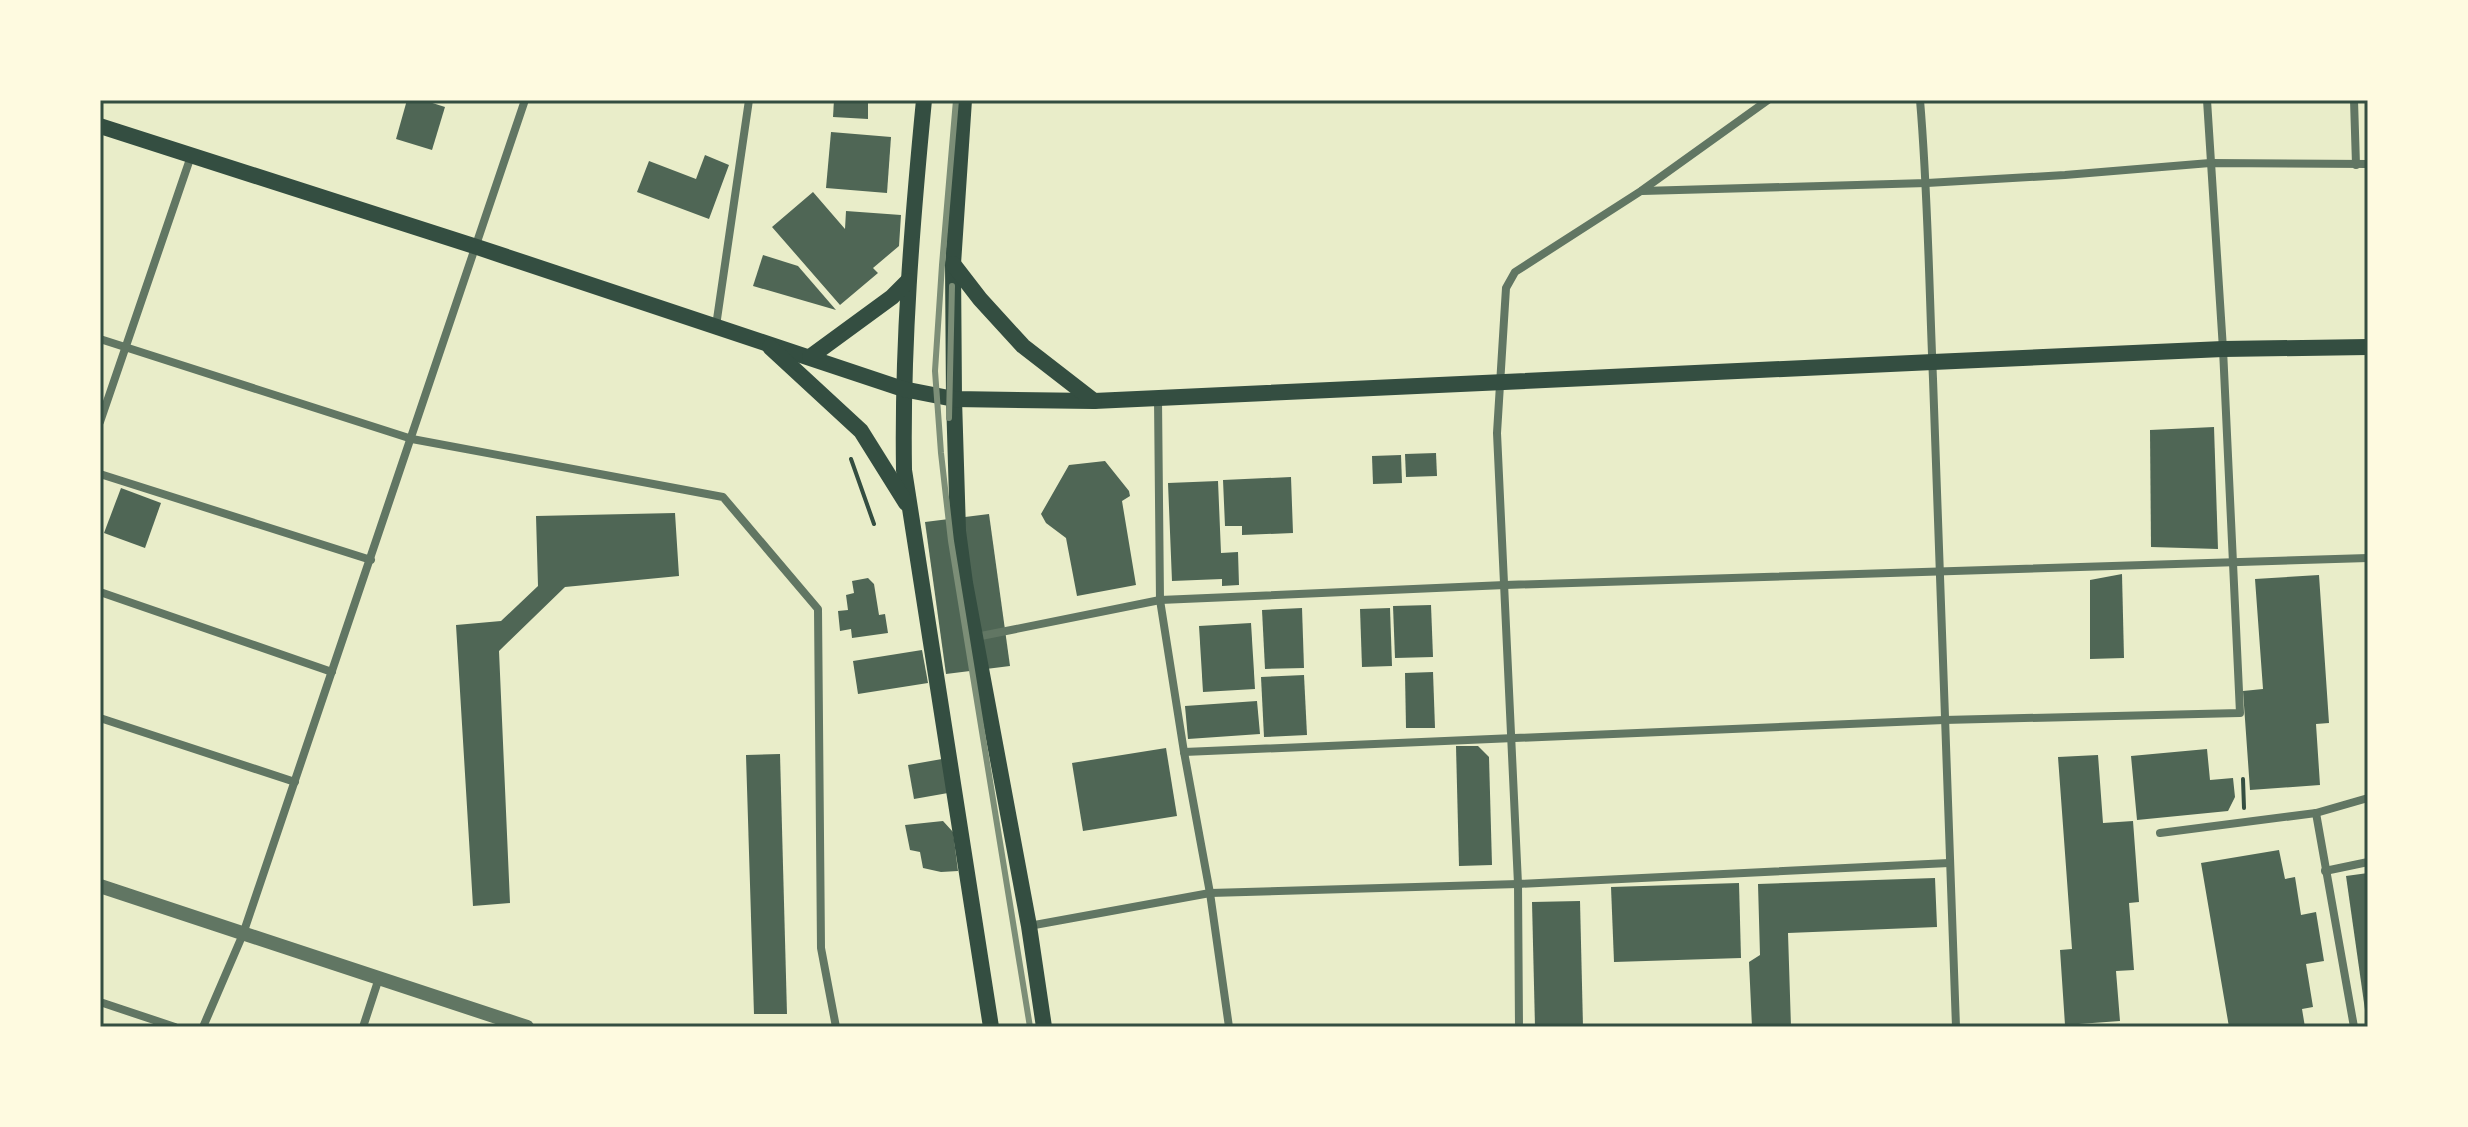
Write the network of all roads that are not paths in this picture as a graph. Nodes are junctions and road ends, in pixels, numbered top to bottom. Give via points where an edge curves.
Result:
1 (525, 100) edge
2 (749, 100) edge
3 (924, 100) edge
4 (964, 100) edge
5 (1768, 100) edge
6 (1920, 100) edge
7 (2207, 100) edge
8 (2354, 100) edge
9 (100, 126) edge
10 (191, 156) junction
11 (2210, 163) junction
12 (2368, 164) edge
13 (2356, 165) junction
14 (1927, 183) junction
15 (1641, 191) junction
16 (477, 247) junction
17 (953, 264) junction
18 (908, 281) junction
19 (716, 326) junction
20 (100, 339) edge
21 (766, 343) junction
22 (126, 347) junction
23 (2368, 347) edge
24 (2223, 349) junction
25 (810, 357) junction
26 (1933, 362) junction
27 (1501, 382) junction
28 (903, 389) junction
29 (954, 399) junction
30 (1158, 399) junction
31 (1094, 401) junction
32 (100, 422) edge
33 (412, 439) junction
34 (100, 474) edge
35 (911, 511) junction
36 (2368, 558) edge
37 (371, 560) junction
38 (2232, 561) junction
39 (1941, 571) junction
40 (1505, 585) junction
41 (100, 592) edge
42 (1160, 600) junction
43 (976, 637) junction
44 (332, 672) junction
45 (100, 718) edge
46 (1944, 720) junction
47 (1511, 737) junction
48 (1184, 752) junction
49 (295, 782) junction
50 (2368, 798) edge
51 (2316, 813) junction
52 (2160, 833) dead end
53 (2368, 862) edge
54 (1949, 863) junction
55 (2325, 871) junction
56 (1518, 884) junction
57 (100, 886) edge
58 (1210, 893) junction
59 (1029, 926) junction
60 (243, 934) junction
61 (379, 978) junction
62 (100, 1002) edge
63 (175, 1027) edge
64 (203, 1027) edge
65 (363, 1027) edge
66 (527, 1027) edge
67 (836, 1027) edge
68 (991, 1027) edge
69 (1044, 1027) edge
70 (1229, 1027) edge
71 (1519, 1027) edge
72 (1956, 1027) edge
73 (2354, 1027) edge

1 - 16 street
2 - 19 street
3 - 18 main road
4 - 17 main road
5 - 15 street
6 - 14 street
7 - 11 street
8 - 13 street
9 - 10 main road
10 - 16 main road
10 - 22 street
11 - 13 street
11 - 14 street
11 - 24 street
12 - 13 street
14 - 15 street
14 - 26 street
15 - 27 street via 1515,272 1506,288
16 - 19 main road
16 - 33 street
17 - 29 main road
17 - 31 main road via 1023,346
18 - 25 main road
18 - 28 main road
19 - 21 main road
20 - 22 street
21 - 25 main road
21 - 35 main road via 861,431
22 - 32 street
22 - 33 street
23 - 24 main road
24 - 26 main road
24 - 38 street
25 - 28 main road
26 - 27 main road
26 - 39 street
27 - 30 main road
27 - 40 street via 1497,433
28 - 29 main road
28 - 35 main road via 904,470
29 - 31 main road
29 - 43 main road via 958,531
30 - 31 main road
30 - 42 street
33 - 37 street
33 - 67 street via 723,497 818,609 821,948
34 - 37 street
35 - 68 main road
36 - 38 street
37 - 44 street
38 - 39 street
38 - 46 street via 2240,713
39 - 40 street
39 - 46 street
40 - 42 street
40 - 47 street
41 - 44 street
42 - 43 street
42 - 48 street
43 - 59 main road
44 - 49 street
45 - 49 street
46 - 47 street
46 - 54 street
47 - 48 street
47 - 56 street
48 - 58 street
49 - 60 street
50 - 51 street
51 - 52 street
51 - 55 street
53 - 55 street
54 - 56 street
54 - 72 street
55 - 73 street
56 - 58 street
56 - 71 street
57 - 60 street
58 - 59 street
58 - 70 street
59 - 69 main road
60 - 61 street
60 - 64 street
61 - 65 street
61 - 66 street
62 - 63 street

